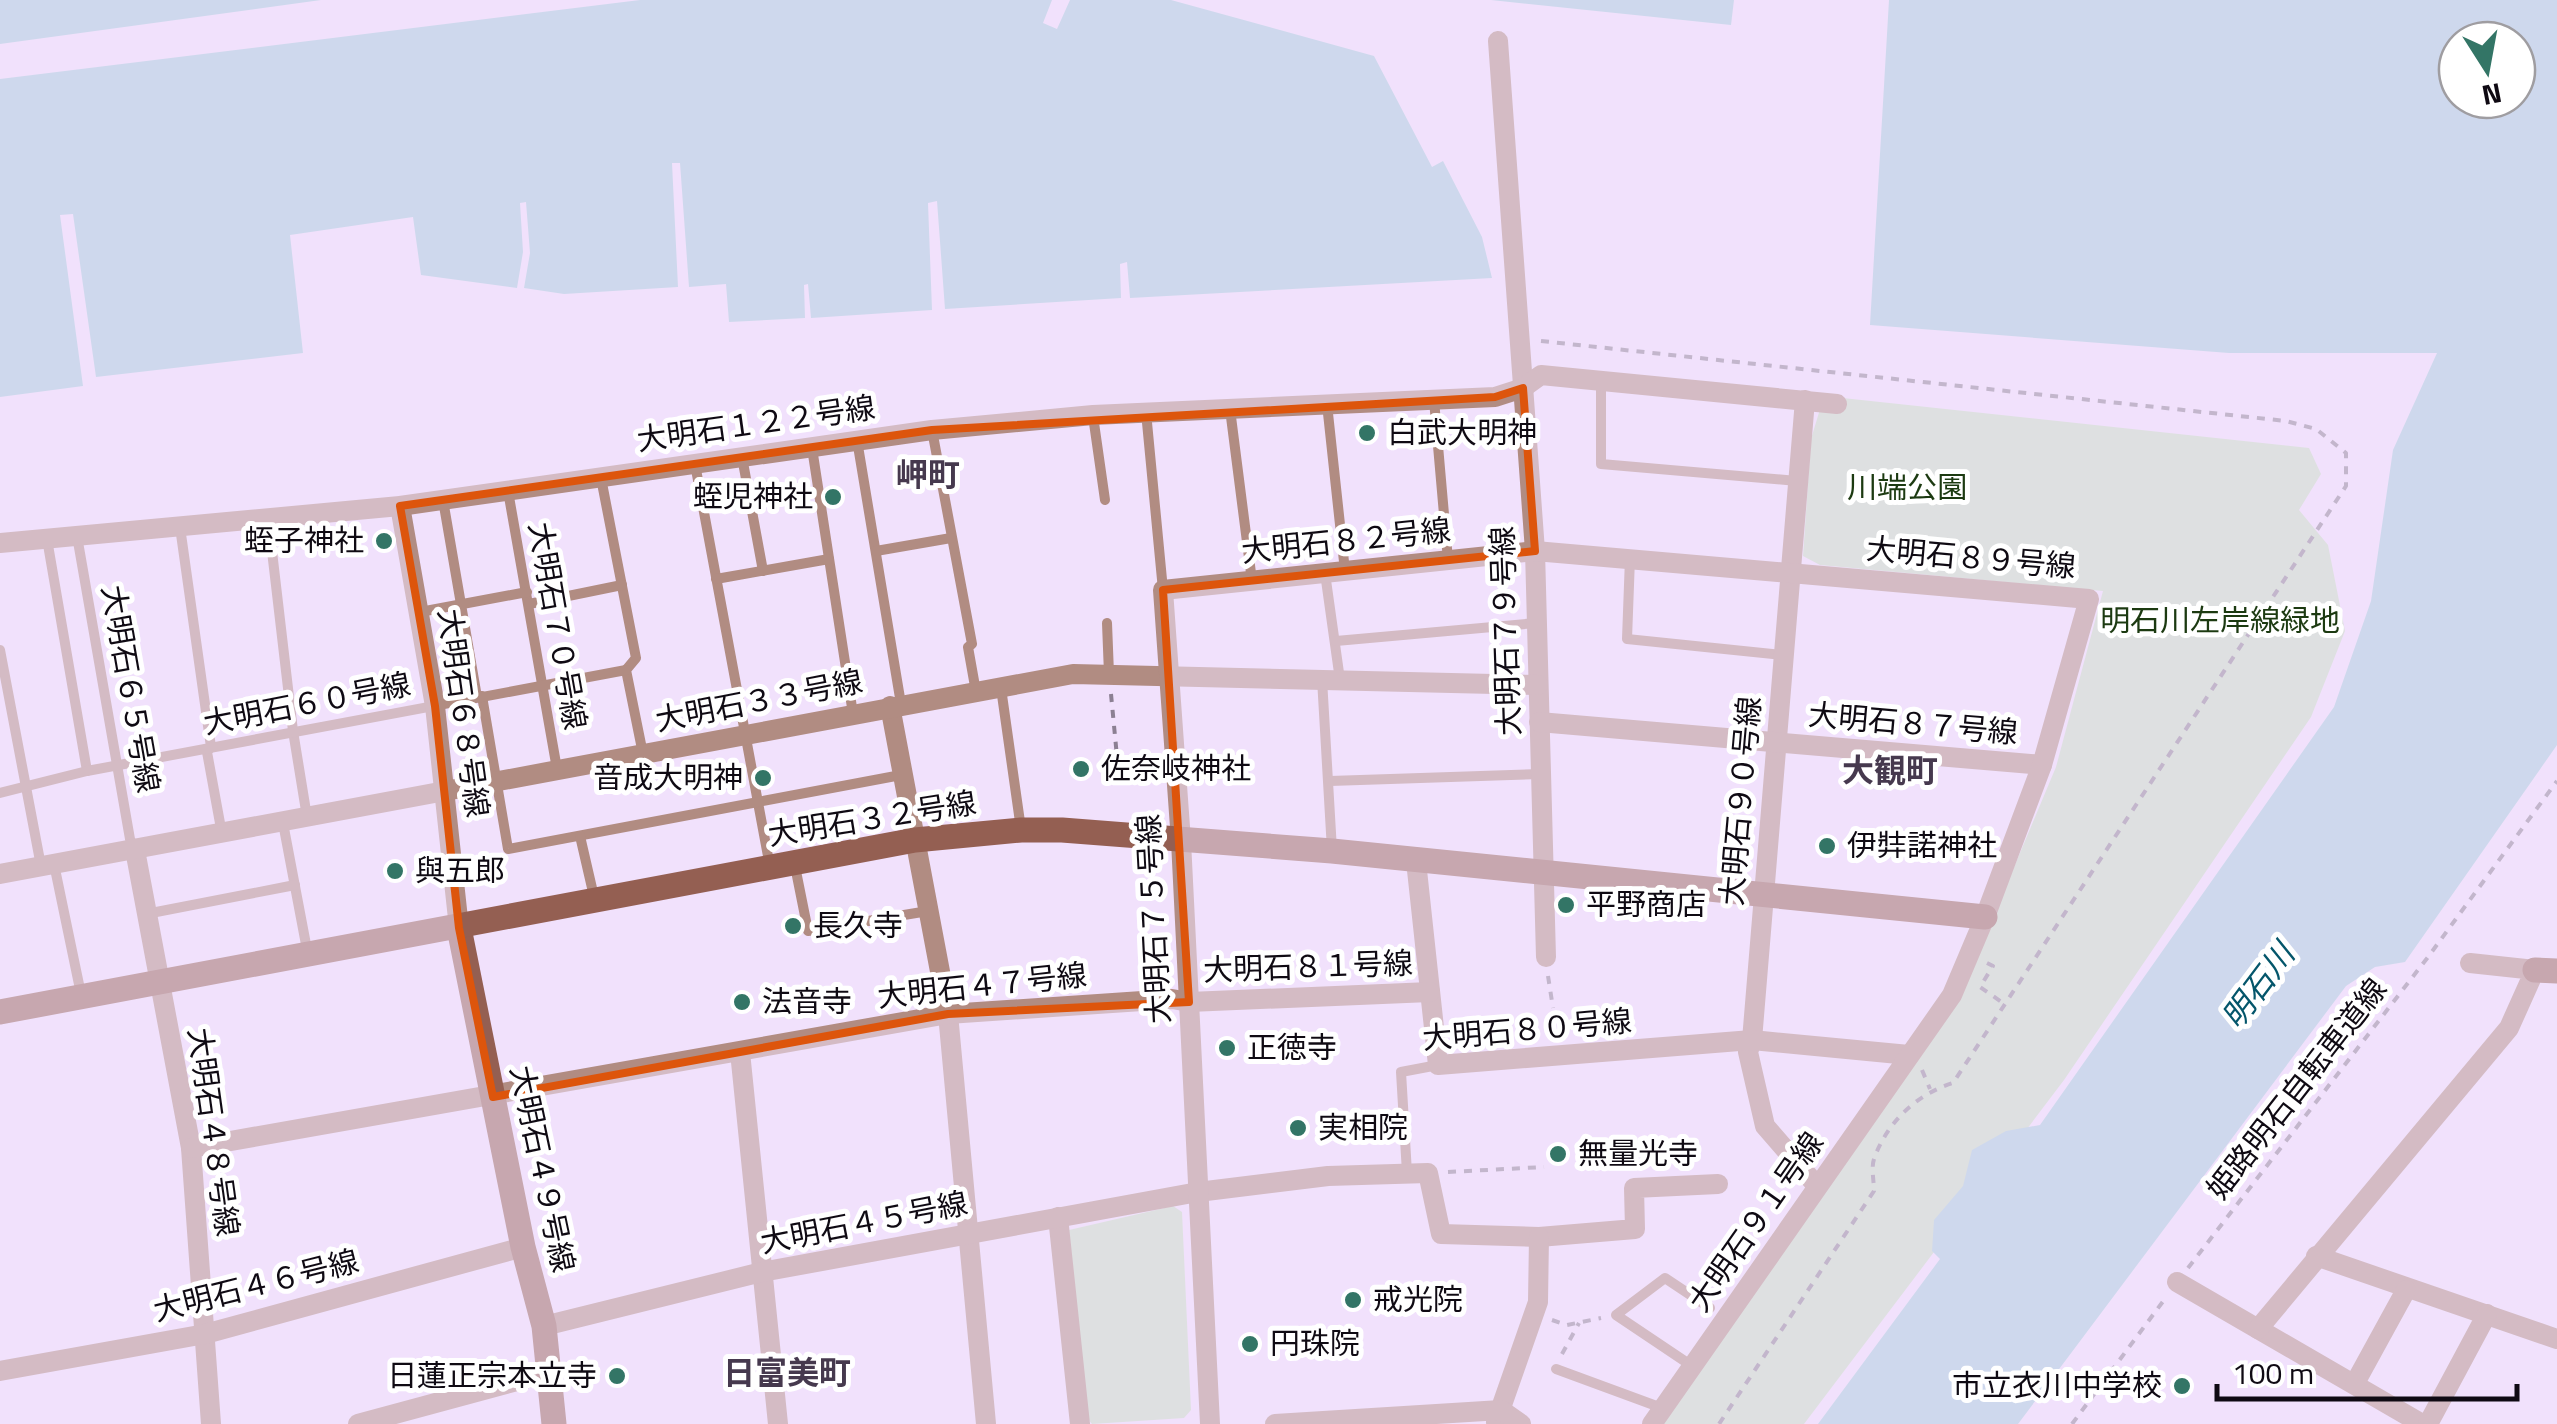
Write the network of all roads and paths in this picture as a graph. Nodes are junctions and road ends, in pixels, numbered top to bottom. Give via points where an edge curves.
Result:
1 (1498, 41) dead end
2 (1541, 342) dead end
3 (1602, 380) junction
4 (1523, 388) junction
5 (1434, 400) junction
6 (1805, 400) junction
7 (1327, 404) junction
8 (1837, 404) dead end
9 (1230, 408) junction
10 (1146, 412) junction
11 (1093, 414) junction
12 (932, 430) junction
13 (858, 440) junction
14 (812, 446) junction
15 (742, 457) junction
16 (695, 464) junction
17 (601, 476) junction
18 (1798, 482) junction
19 (508, 490) junction
20 (443, 499) junction
21 (1105, 500) dead end
22 (400, 506) junction
23 (268, 517) junction
24 (180, 526) junction
25 (77, 536) junction
26 (950, 538) junction
27 (47, 539) junction
28 (0, 543) edge
29 (876, 551) junction
30 (1535, 551) junction
31 (1630, 558) junction
32 (829, 559) junction
33 (1448, 560) junction
34 (763, 570) junction
35 (1335, 572) junction
36 (1791, 572) junction
37 (716, 579) junction
38 (1252, 581) junction
39 (622, 586) junction
40 (1163, 590) junction
41 (528, 598) junction
42 (461, 604) junction
43 (420, 612) junction
44 (1107, 623) dead end
45 (1537, 623) junction
46 (1336, 641) junction
47 (0, 650) edge
48 (1784, 655) junction
49 (626, 670) junction
50 (1109, 674) junction
51 (1169, 675) junction
52 (1331, 679) junction
53 (542, 684) junction
54 (1538, 685) junction
55 (1000, 688) junction
56 (976, 692) junction
57 (479, 697) junction
58 (896, 705) junction
59 (435, 706) junction
60 (853, 714) junction
61 (1539, 722) junction
62 (293, 731) junction
63 (745, 734) junction
64 (1776, 742) junction
65 (210, 748) junction
66 (643, 754) junction
67 (1118, 758) dead end
68 (2042, 765) junction
69 (119, 766) junction
70 (557, 770) junction
71 (87, 771) junction
72 (1540, 774) junction
73 (902, 775) junction
74 (496, 781) junction
75 (1330, 781) junction
76 (2557, 781) edge
77 (26, 785) junction
78 (444, 792) junction
79 (0, 794) edge
80 (758, 802) junction
81 (307, 818) junction
82 (284, 822) junction
83 (1021, 830) junction
84 (222, 834) junction
85 (580, 836) junction
86 (915, 840) junction
87 (1181, 841) junction
88 (135, 850) junction
89 (1332, 852) junction
90 (1416, 862) junction
91 (47, 865) junction
92 (782, 866) junction
93 (1543, 872) junction
94 (0, 874) edge
95 (295, 885) junction
96 (1764, 894) junction
97 (595, 902) junction
98 (928, 911) junction
99 (146, 914) junction
100 (1985, 916) junction
101 (459, 928) junction
102 (308, 956) junction
103 (1546, 957) joint
104 (2470, 963) dead end
105 (1994, 966) dead end
106 (2546, 971) edge
107 (160, 982) junction
108 (1430, 992) junction
109 (82, 996) junction
110 (1190, 1002) junction
111 (2004, 1004) junction
112 (1553, 1008) dead end
113 (0, 1012) edge
114 (948, 1014) junction
115 (1752, 1040) junction
116 (740, 1052) junction
117 (1916, 1062) junction
118 (1438, 1066) junction
119 (1930, 1090) junction
120 (494, 1097) junction
121 (191, 1148) junction
122 (1544, 1166) dead end
123 (1418, 1173) junction
124 (1718, 1184) dead end
125 (1818, 1186) junction
126 (1198, 1192) junction
127 (1058, 1217) junction
128 (970, 1233) junction
129 (1540, 1236) junction
130 (523, 1247) junction
131 (2316, 1256) junction
132 (762, 1272) junction
133 (2178, 1282) junction
134 (2406, 1290) junction
135 (1710, 1308) dead end
136 (1534, 1313) junction
137 (2487, 1314) junction
138 (1616, 1316) junction
139 (1579, 1323) junction
140 (544, 1326) junction
141 (2258, 1329) junction
142 (205, 1334) junction
143 (2557, 1339) edge
144 (1692, 1366) junction
145 (1555, 1368) joint
146 (0, 1371) edge
147 (550, 1372) junction
148 (2355, 1383) junction
149 (1658, 1416) edge
150 (1499, 1417) edge
151 (211, 1424) edge
152 (358, 1424) edge
153 (554, 1424) edge
154 (778, 1424) edge
155 (986, 1424) edge
156 (1080, 1424) edge
157 (1210, 1424) edge
158 (1275, 1424) edge
159 (1521, 1424) edge
160 (1718, 1424) edge
161 (2072, 1424) edge
162 (2425, 1424) edge

1 - 4 street, 大明石７９号線
2 - 111 path via 2286,421 2316,428 2346,453 2346,486
3 - 4 street, 大明石１２２号線 via 1541,374
3 - 6 street, 大明石１２２号線
3 - 18 lane via 1600,464
4 - 5 street, 大明石１２２号線 via 1495,397
4 - 30 street, 大明石７９号線
5 - 7 street, 大明石１２２号線
5 - 33 lane
6 - 8 street, 大明石１２２号線
6 - 18 street, 大明石９０号線
7 - 9 street, 大明石１２２号線
7 - 35 lane
9 - 10 street, 大明石１２２号線
9 - 38 lane
10 - 11 street, 大明石１２２号線
10 - 40 lane, 大明石７５号線
11 - 12 street, 大明石１２２号線
11 - 21 lane
12 - 13 street, 大明石１２２号線
12 - 26 lane
13 - 14 street, 大明石１２２号線
13 - 29 lane
14 - 15 street, 大明石１２２号線
14 - 32 lane
15 - 16 street, 大明石１２２号線
15 - 34 lane
16 - 17 street, 大明石１２２号線
16 - 37 lane
17 - 19 street, 大明石１２２号線
17 - 39 lane
18 - 36 street, 大明石９０号線
19 - 20 street, 大明石１２２号線
19 - 41 lane, 大明石７０号線
20 - 22 street, 大明石１２２号線
20 - 42 lane
22 - 23 street, 大明石１２２号線
22 - 43 street, 大明石６８号線
23 - 24 street, 大明石１２２号線
23 - 62 lane
24 - 25 street, 大明石１２２号線
24 - 65 lane
25 - 27 street, 大明石１２２号線
25 - 69 lane, 大明石６５号線
26 - 29 lane
26 - 56 lane
27 - 28 street, 大明石１２２号線
27 - 71 lane
29 - 58 lane
30 - 31 street, 大明石８９号線
30 - 33 street, 大明石８２号線
30 - 45 street, 大明石７９号線
31 - 36 street, 大明石８９号線
31 - 48 lane via 1626,640
32 - 34 lane
32 - 60 lane
33 - 35 street, 大明石８２号線
34 - 37 lane
35 - 38 street, 大明石８２号線
35 - 46 lane
36 - 48 street, 大明石９０号線
36 - 68 street, 大明石８９号線 via 2089,599
37 - 63 lane
38 - 40 street, 大明石８２号線
39 - 41 lane
39 - 49 lane via 636,658
40 - 51 street, 大明石７５号線
41 - 42 lane
41 - 53 lane, 大明石７０号線
42 - 43 lane
42 - 57 lane
43 - 59 street, 大明石６８号線
44 - 50 lane
45 - 46 lane
45 - 54 street, 大明石７９号線
46 - 52 lane
47 - 77 lane
48 - 64 street, 大明石９０号線
49 - 53 lane, 大明石６０号線
49 - 66 lane
50 - 51 street, 大明石３３号線
50 - 55 street, 大明石３３号線
50 - 67 path
51 - 52 street, 大明石３３号線
51 - 87 street, 大明石７５号線
52 - 54 street, 大明石３３号線
52 - 75 lane
53 - 57 lane, 大明石６０号線
53 - 70 lane, 大明石７０号線
54 - 61 street, 大明石７９号線
55 - 56 street, 大明石３３号線
55 - 83 lane
56 - 58 street, 大明石３３号線
57 - 59 lane, 大明石６０号線
57 - 74 lane
58 - 60 street, 大明石３３号線
58 - 73 street
59 - 62 lane, 大明石６０号線
59 - 78 street, 大明石６８号線
60 - 63 street, 大明石３３号線
61 - 64 street, 大明石８７号線
61 - 72 street, 大明石７９号線
62 - 65 lane, 大明石６０号線
62 - 81 lane
63 - 66 street, 大明石３３号線
63 - 80 lane
64 - 68 street, 大明石８７号線
64 - 96 street, 大明石９０号線
65 - 69 lane, 大明石６０号線
65 - 84 lane
66 - 70 street, 大明石３３号線
68 - 100 street, 大明石８９号線
69 - 71 lane, 大明石６０号線
69 - 88 lane, 大明石６５号線
70 - 74 street, 大明石３３号線
71 - 77 lane, 大明石６０号線
72 - 75 lane
72 - 93 street, 大明石７９号線
73 - 80 lane
73 - 86 street
74 - 78 street, 大明石３３号線
74 - 85 lane via 508,849
75 - 89 lane
76 - 133 path, 姫路明石自転車道線
77 - 79 lane, 大明石６０号線
77 - 91 lane
78 - 81 street, 大明石３３号線
78 - 101 street, 大明石６８号線
80 - 85 lane
80 - 92 lane
81 - 82 street, 大明石３３号線
82 - 84 street, 大明石３３号線
82 - 95 lane
83 - 86 street, 大明石３２号線
83 - 87 street, 大明石３２号線
84 - 88 street, 大明石３３号線
85 - 97 lane
86 - 92 street, 大明石３２号線
86 - 98 street
87 - 89 street, 大明石３２号線
87 - 110 street, 大明石７５号線
88 - 91 street, 大明石３３号線
88 - 99 street, 大明石４８号線
89 - 90 street, 大明石３２号線
90 - 93 street, 大明石３２号線
90 - 108 street
91 - 94 street, 大明石３３号線
91 - 109 lane
92 - 97 street, 大明石３２号線
92 - 98 lane via 808,932
93 - 96 street, 大明石３２号線
93 - 103 street, 大明石７９号線
95 - 99 lane
95 - 102 lane
96 - 100 street, 大明石３２号線
96 - 115 street, 大明石９０号線
97 - 101 street, 大明石３２号線
98 - 114 street
99 - 107 street, 大明石４８号線
100 - 117 street, 大明石８９号線
101 - 102 street, 大明石３２号線
101 - 120 street, 大明石４９号線
102 - 107 street, 大明石３２号線
103 - 112 path
104 - 106 street
105 - 111 path via 1980,986
106 - 131 street via 2510,1028
107 - 109 street, 大明石３２号線
107 - 121 street, 大明石４８号線
108 - 110 street, 大明石８１号線
108 - 118 street
109 - 113 street, 大明石３２号線
110 - 114 street, 大明石４７号線
110 - 126 street, 大明石７５号線
111 - 119 path via 1952,1083
114 - 116 street, 大明石４７号線
114 - 128 street
115 - 117 street, 大明石８０号線
115 - 118 street, 大明石８０号線
115 - 125 street, 大明石９０号線 via 1748,1052 1765,1126
116 - 120 street, 大明石４７号線
116 - 132 street
117 - 119 path
117 - 125 street, 大明石９１号線
118 - 123 lane, 大明石８０号線 via 1402,1072
119 - 160 path via 1898,1118 1873,1161 1874,1191
120 - 121 street, 大明石４７号線
120 - 130 street, 大明石４９号線
121 - 142 street, 大明石４８号線
122 - 123 path
123 - 126 street
123 - 129 street via 1441,1234
124 - 129 street via 1634,1188 1635,1229
125 - 144 street, 大明石９１号線
126 - 127 street, 大明石４５号線
126 - 157 street, 大明石７５号線
127 - 128 street, 大明石４５号線
127 - 156 street
128 - 132 street, 大明石４５号線
128 - 155 street
129 - 136 street
130 - 140 street, 大明石４９号線
130 - 142 street, 大明石４６号線
131 - 134 street
131 - 141 street
132 - 140 street, 大明石４５号線
132 - 154 street
133 - 141 street
133 - 161 path, 姫路明石自転車道線
134 - 137 street
134 - 148 street
135 - 138 lane via 1665,1278
136 - 139 path via 1567,1326
136 - 150 street
137 - 143 street
137 - 162 street
138 - 139 path
138 - 144 lane
139 - 145 path
140 - 147 street, 大明石４９号線
141 - 148 street
142 - 146 street, 大明石４６号線
142 - 151 street, 大明石４８号線
144 - 149 street, 大明石９１号線
145 - 149 lane
147 - 152 street
147 - 153 street, 大明石４９号線
148 - 162 street
150 - 158 street
150 - 159 street

